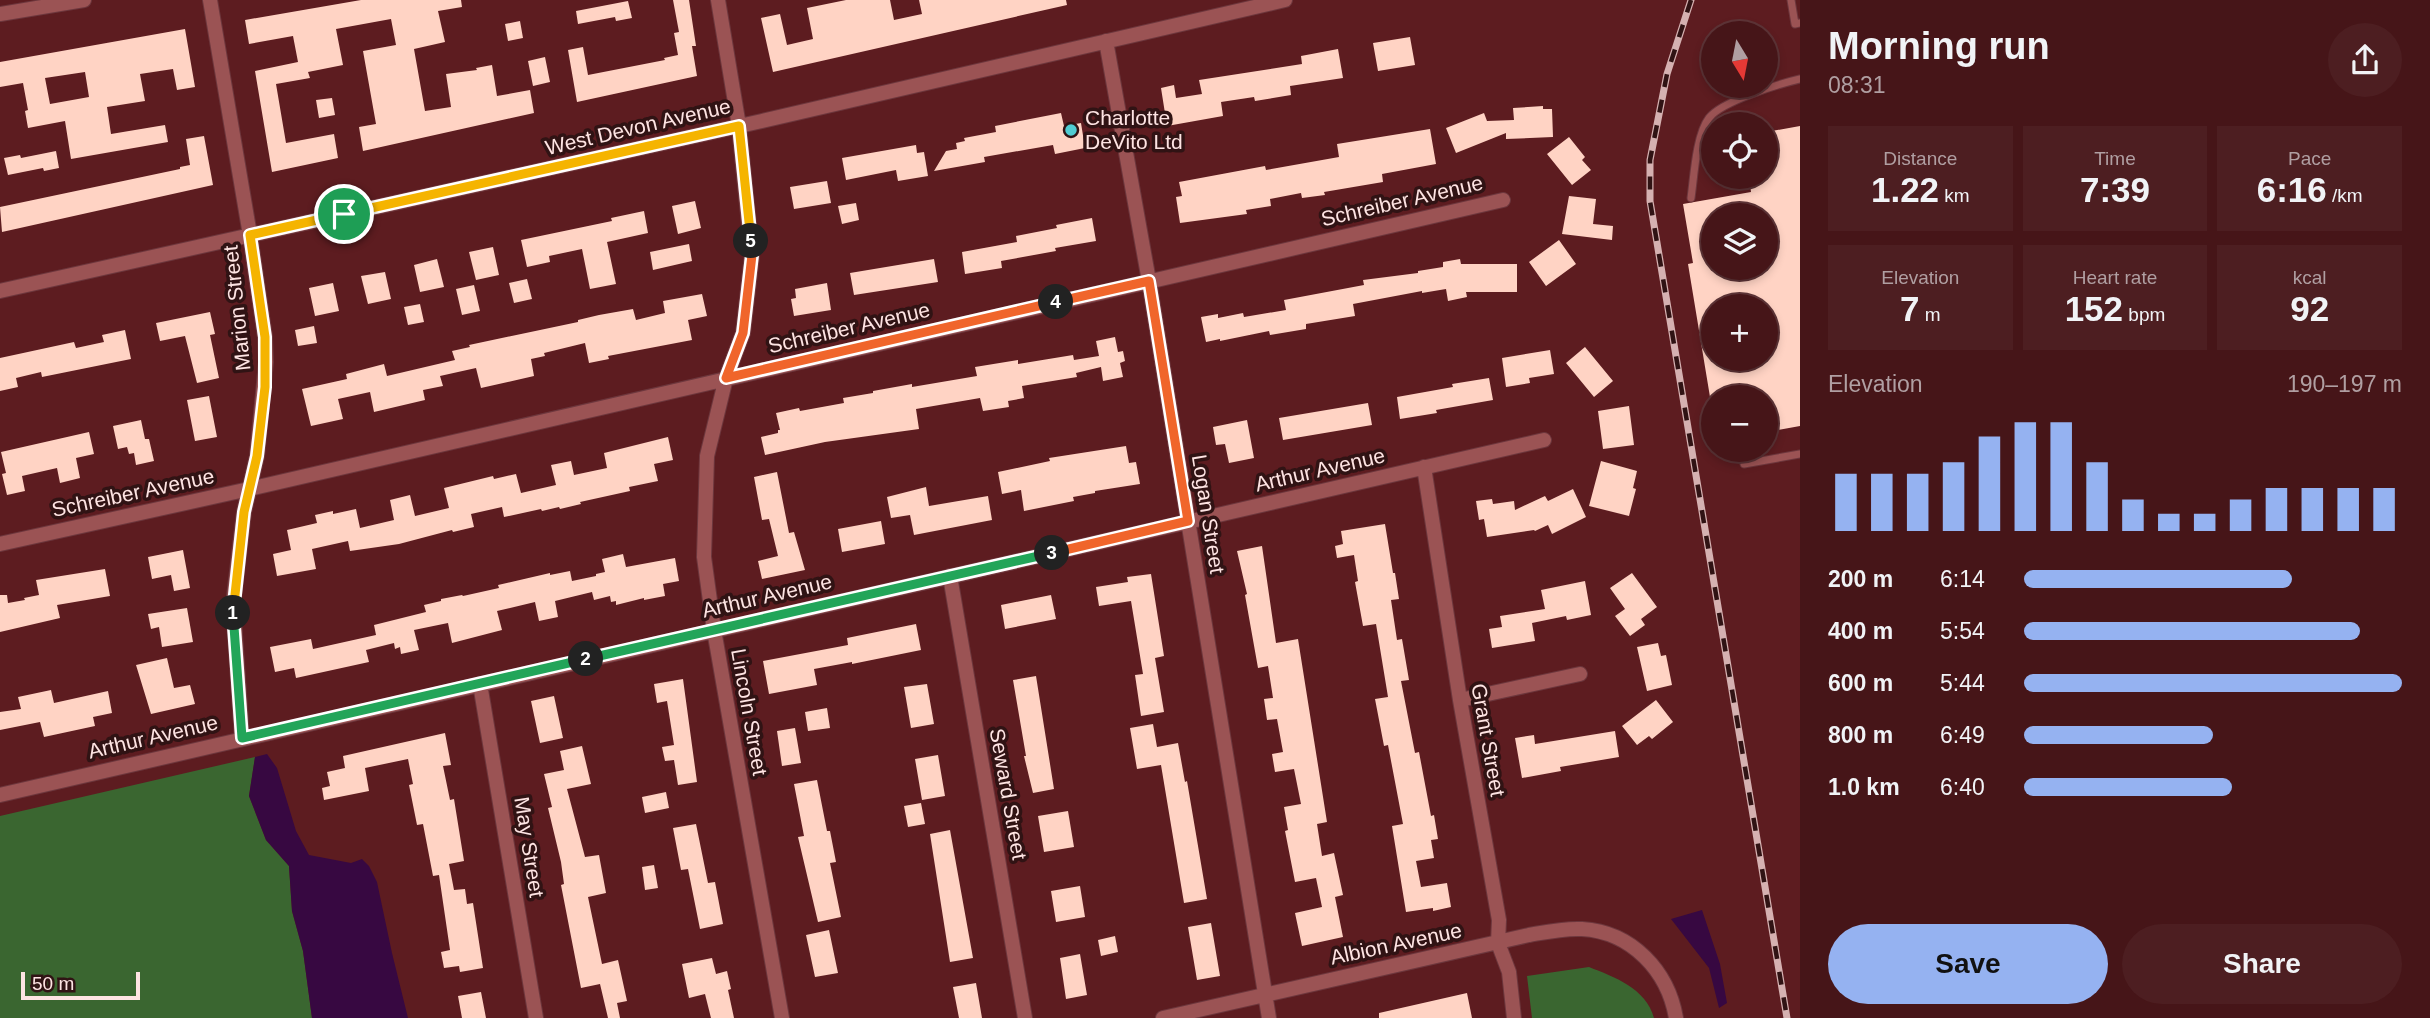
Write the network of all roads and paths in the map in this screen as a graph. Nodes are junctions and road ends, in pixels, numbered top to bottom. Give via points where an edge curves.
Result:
1 (84, 0) edge
2 (210, 0) edge
3 (718, 0) edge
4 (1285, 0) edge
5 (1791, 0) edge
6 (0, 14) edge
7 (1800, 23) edge
8 (1106, 41) junction
9 (1800, 79) edge
10 (739, 126) junction
11 (1691, 198) dead end
12 (1503, 200) dead end
13 (250, 235) junction
14 (1149, 281) junction
15 (0, 291) edge
16 (726, 378) junction
17 (1544, 440) dead end
18 (1800, 454) edge
19 (1744, 464) dead end
20 (1424, 467) junction
21 (249, 489) junction
22 (1188, 521) junction
23 (0, 544) edge
24 (950, 576) junction
25 (714, 630) junction
26 (1580, 674) dead end
27 (480, 684) junction
28 (1460, 700) junction
29 (242, 738) junction
30 (0, 795) edge
31 (1498, 943) junction
32 (1265, 994) junction
33 (536, 1018) edge
34 (782, 1018) edge
35 (1025, 1018) edge
36 (1163, 1018) edge
37 (1269, 1018) edge
38 (1514, 1018) edge
39 (1676, 1018) edge

1 - 6 street
2 - 13 street, Marion Street
3 - 10 street, Lincoln Street
4 - 8 street, West Devon Avenue
5 - 7 lane via 1795,24
8 - 10 street, West Devon Avenue
8 - 14 street, Logan Street
9 - 11 lane via 1765,88 1710,117 1699,145
10 - 13 street, West Devon Avenue
10 - 16 street, Lincoln Street via 752,255 743,333
12 - 14 street, Schreiber Avenue
13 - 15 street, West Devon Avenue
13 - 21 street, Marion Street via 266,362 257,456
14 - 16 street, Schreiber Avenue
14 - 22 street, Logan Street
16 - 21 street, Schreiber Avenue
16 - 25 street, Lincoln Street via 707,456 704,557
17 - 20 street, Arthur Avenue
18 - 19 lane
20 - 22 street, Arthur Avenue
20 - 28 street, Grant Street
21 - 23 street, Schreiber Avenue
21 - 29 street, Marion Street via 233,605
22 - 24 street, Arthur Avenue
22 - 32 street, Logan Street
24 - 25 street, Arthur Avenue
24 - 35 street, Seward Street
25 - 27 street, Arthur Avenue
25 - 34 street, Lincoln Street
26 - 28 street
27 - 29 street, Arthur Avenue
27 - 33 street, May Street
28 - 31 street, Grant Street via 1499,920
29 - 30 street, Arthur Avenue
31 - 32 street, Albion Avenue
31 - 38 street, Grant Street via 1509,972
31 - 39 street, Albion Avenue via 1582,929 1615,936 1655,967
32 - 36 street, Albion Avenue
32 - 37 street, Logan Street

